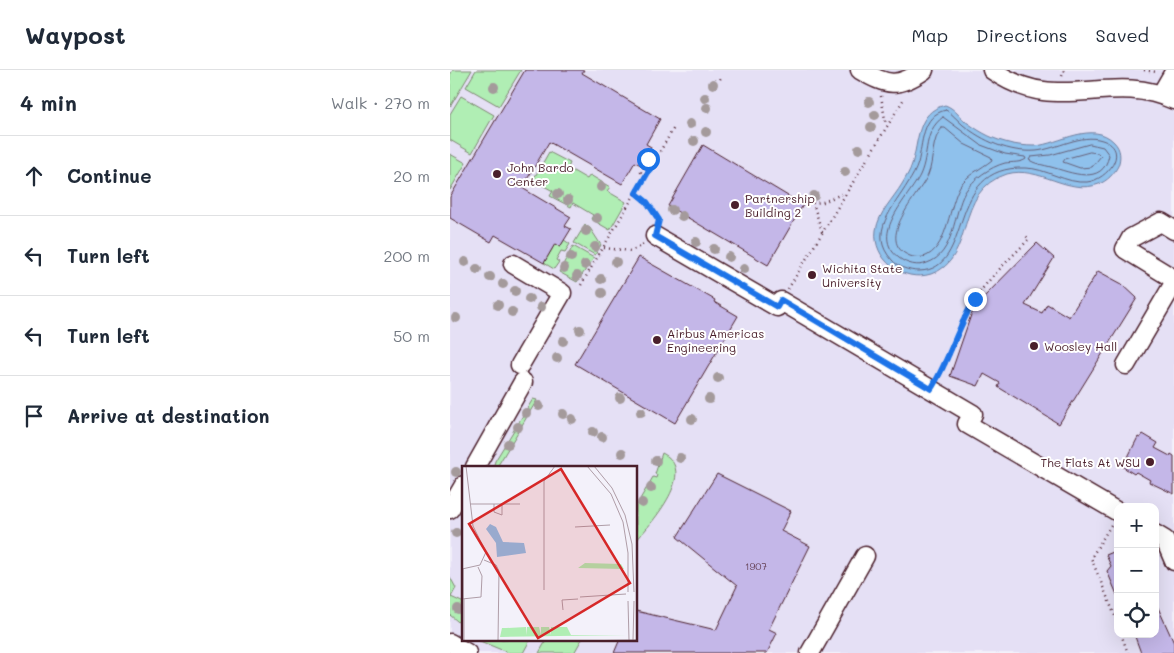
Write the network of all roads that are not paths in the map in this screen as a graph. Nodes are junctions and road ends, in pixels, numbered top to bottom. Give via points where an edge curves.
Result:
1 (860, 70) edge
2 (924, 70) edge
3 (992, 70) edge
4 (1167, 84) edge
5 (1174, 230) edge
6 (655, 236) road end
7 (513, 264) dead end
8 (1174, 278) edge
9 (1174, 283) edge
10 (520, 365) dead end
11 (1126, 365) dead end
12 (523, 382) dead end
13 (475, 466) edge
14 (462, 488) edge
15 (450, 509) edge
16 (1114, 515) edge
17 (1159, 536) edge
18 (865, 556) dead end
19 (1174, 561) edge
20 (450, 643) edge
21 (467, 653) edge
22 (810, 653) edge

1 - 2 street via 892,84 906,82
3 - 4 street via 1019,84 1040,88 1062,88 1114,78
5 - 8 street via 1161,222 1131,238 1125,249
6 - 16 street via 777,307 781,300 973,414 967,424
7 - 10 street via 562,293
9 - 11 street
12 - 13 street
14 - 15 street
17 - 19 street via 1165,540
18 - 22 street
20 - 21 street

